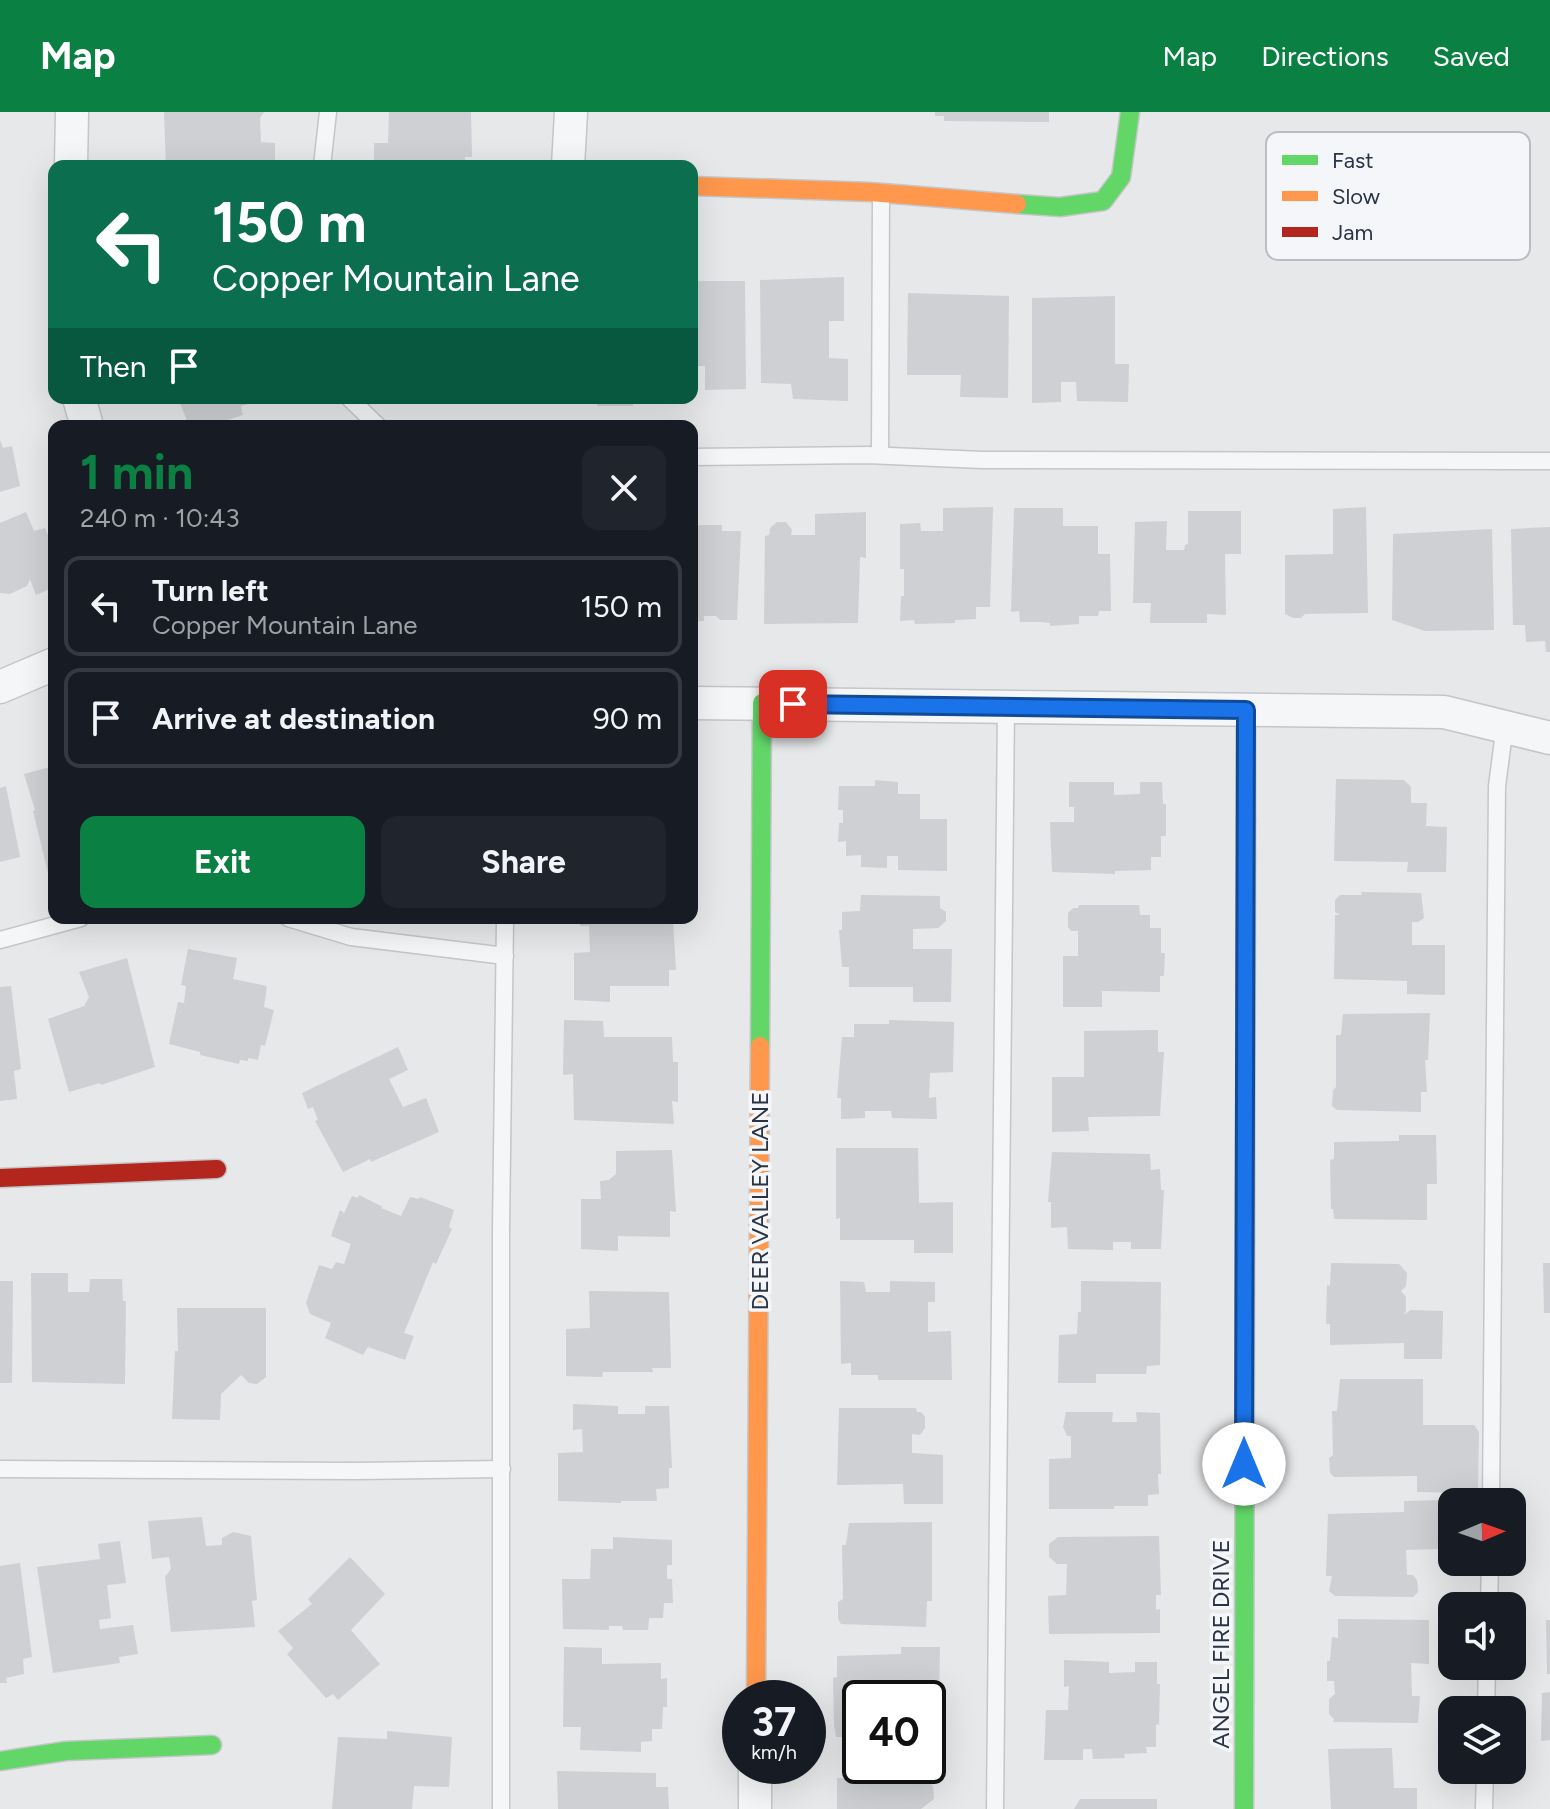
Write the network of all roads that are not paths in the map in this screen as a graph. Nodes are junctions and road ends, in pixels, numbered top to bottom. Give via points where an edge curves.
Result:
1 (72, 112) edge
2 (328, 112) edge
3 (571, 112) edge
4 (1130, 112) edge
5 (71, 160) edge
6 (323, 160) edge
7 (568, 160) edge
8 (698, 186) edge
9 (876, 192) junction
10 (355, 404) edge
11 (372, 420) edge
12 (880, 455) junction
13 (698, 457) edge
14 (1550, 461) edge
15 (48, 667) edge
16 (0, 687) edge
17 (698, 703) edge
18 (762, 703) junction
19 (1006, 707) junction
20 (1246, 710) junction
21 (1505, 725) junction
22 (1550, 738) edge
23 (59, 924) edge
24 (308, 924) edge
25 (505, 924) edge
26 (0, 940) edge
27 (505, 956) junction
28 (217, 1169) dead end
29 (0, 1178) edge
30 (0, 1469) edge
31 (502, 1469) junction
32 (1491, 1488) edge
33 (756, 1680) edge
34 (212, 1745) dead end
35 (0, 1761) edge
36 (755, 1784) edge
37 (1485, 1784) edge
38 (501, 1809) edge
39 (755, 1809) edge
40 (995, 1809) edge
41 (1244, 1809) edge
42 (1484, 1809) edge

1 - 5 street
2 - 6 lane
3 - 7 street
4 - 9 street via 1121,177 1103,201 1060,207
8 - 9 street
9 - 12 lane
10 - 11 lane
12 - 13 lane
12 - 14 lane via 982,460
15 - 16 street
17 - 18 street
18 - 19 street
18 - 33 street, DEER VALLEY LANE
19 - 20 street
19 - 40 lane
20 - 21 street via 1444,712
20 - 41 street, ANGEL FIRE DRIVE
21 - 22 street
21 - 32 lane via 1497,786
23 - 26 lane
24 - 27 lane via 351,937
25 - 27 lane
27 - 31 lane
28 - 29 street
30 - 31 lane
31 - 38 lane
34 - 35 street via 66,1751
36 - 39 street
37 - 42 lane

